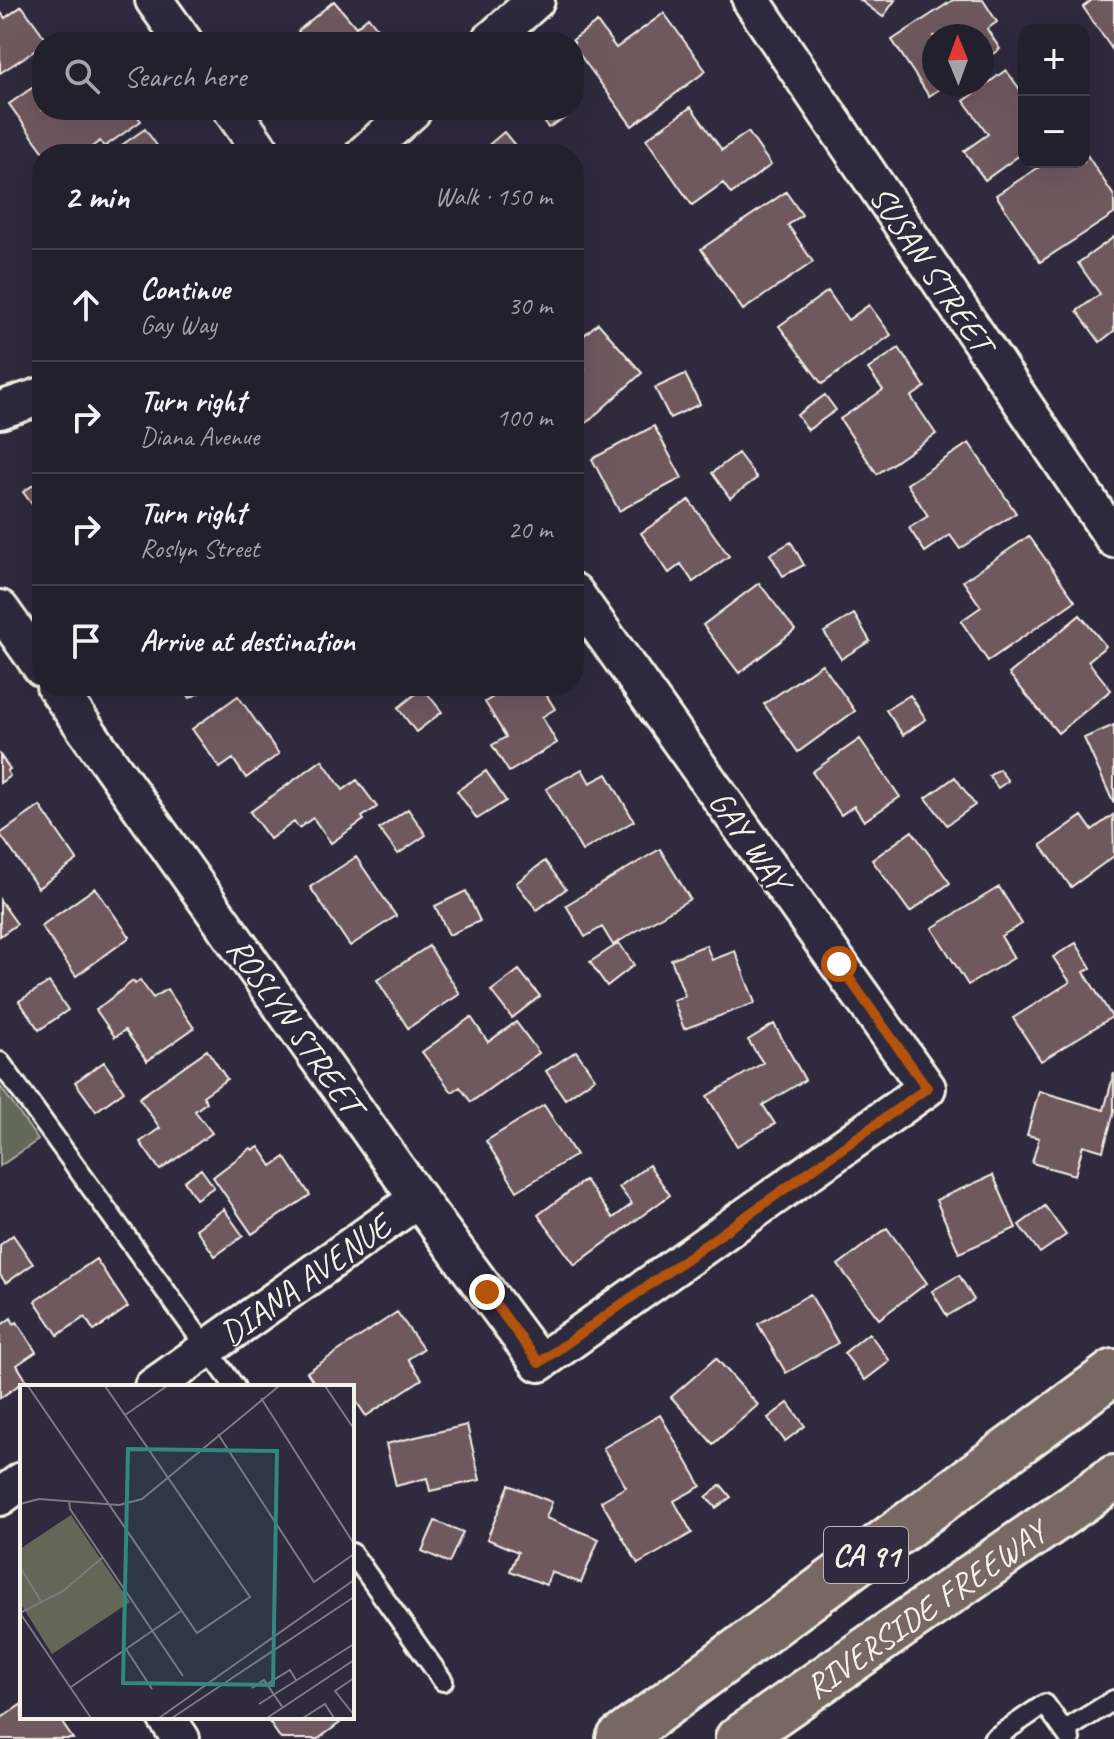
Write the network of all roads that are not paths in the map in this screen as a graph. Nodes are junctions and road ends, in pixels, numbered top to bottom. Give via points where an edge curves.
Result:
1 (154, 0) edge
2 (536, 0) edge
3 (751, 0) edge
4 (177, 32) edge
5 (500, 32) edge
6 (239, 120) edge
7 (402, 120) edge
8 (256, 144) edge
9 (375, 144) edge
10 (32, 399) edge
11 (0, 410) edge
12 (1114, 539) edge
13 (584, 606) edge
14 (0, 609) edge
15 (32, 654) edge
16 (62, 696) edge
17 (0, 1062) edge
18 (418, 1199) junction
19 (207, 1348) junction
20 (539, 1363) joint
21 (1114, 1372) edge
22 (156, 1385) edge
23 (234, 1385) edge
24 (1114, 1478) edge
25 (354, 1556) edge
26 (443, 1681) dead end
27 (1114, 1700) edge
28 (167, 1719) edge
29 (1067, 1735) edge
30 (181, 1739) edge
31 (619, 1739) edge
32 (738, 1739) edge
33 (993, 1739) edge

1 - 4 street
2 - 5 street
3 - 12 street, SUSAN STREET
6 - 8 street
7 - 9 street
10 - 11 street
13 - 20 street, GAY WAY via 927,1088
14 - 15 street
16 - 18 street, ROSLYN STREET
17 - 19 lane
18 - 19 street, DIANA AVENUE
18 - 20 street, ROSLYN STREET
19 - 22 street, DIANA AVENUE
19 - 23 lane
21 - 31 highway, CA 91
24 - 32 highway, RIVERSIDE FREEWAY / CA 91
25 - 26 lane
27 - 29 lane
28 - 30 street
29 - 33 lane via 1045,1704

